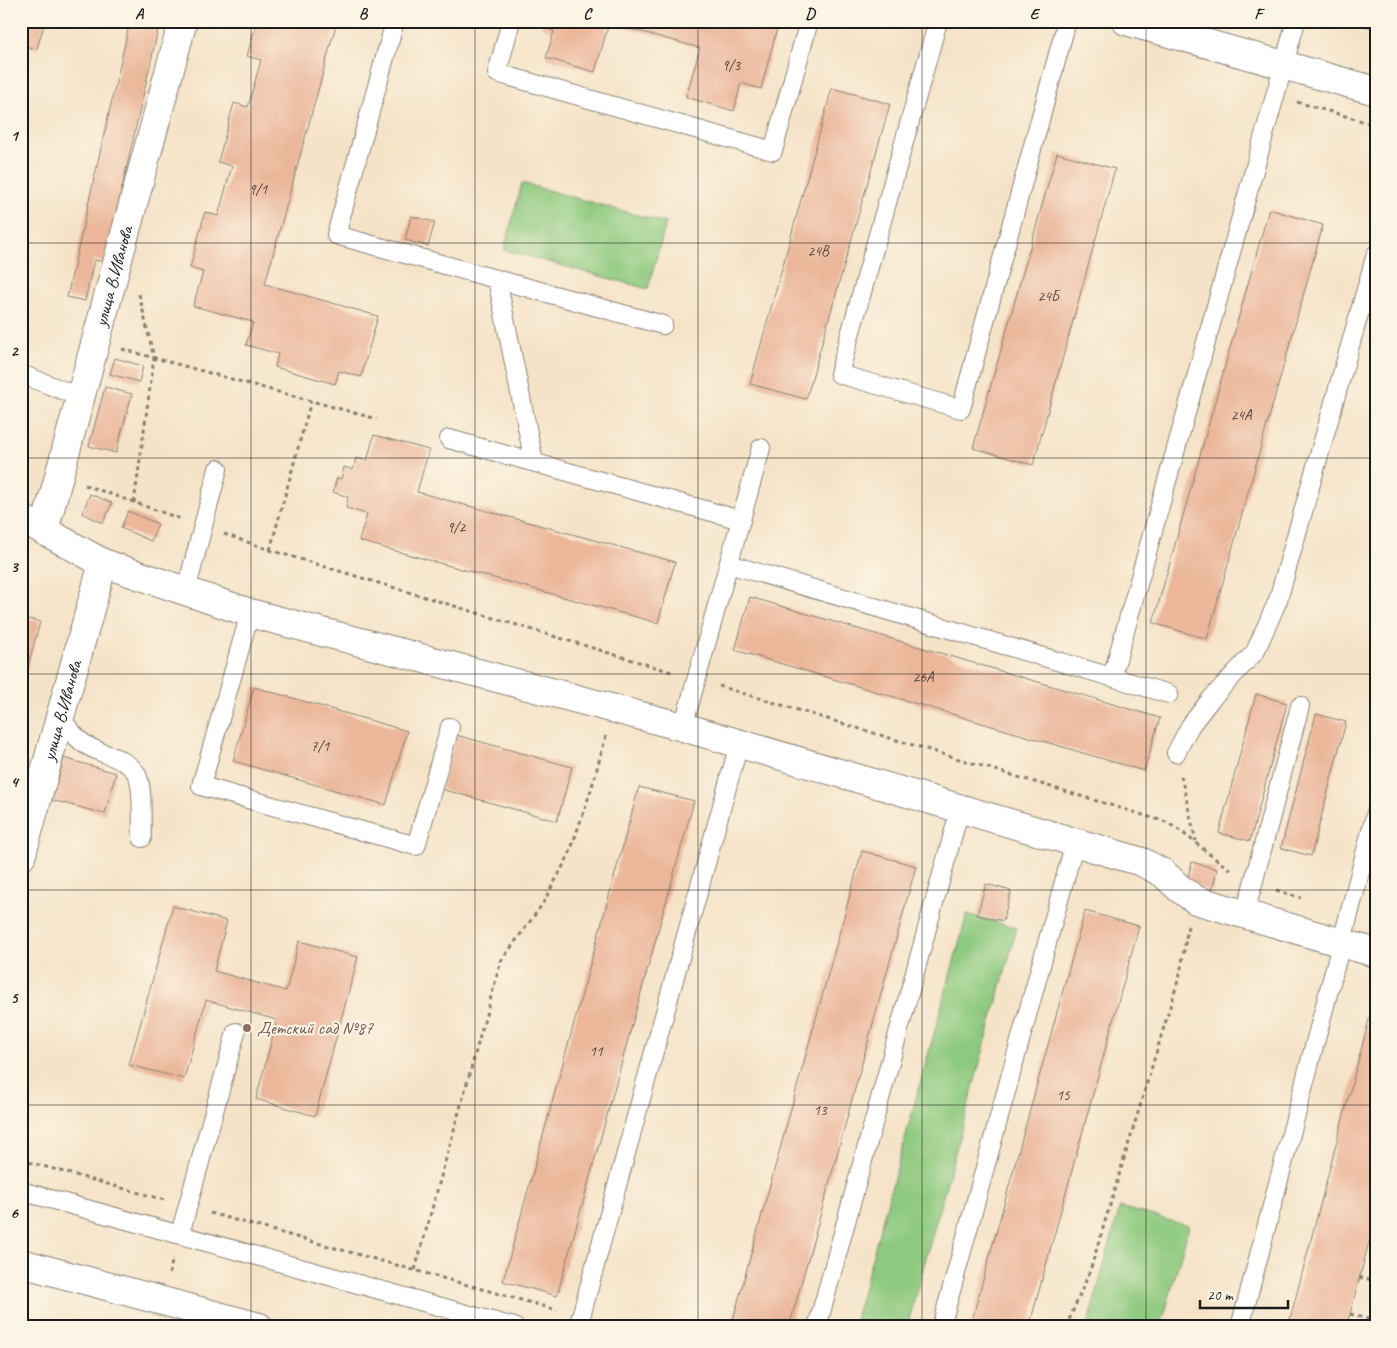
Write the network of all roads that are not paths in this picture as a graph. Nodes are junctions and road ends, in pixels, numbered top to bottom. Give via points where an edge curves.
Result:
1 (183, 21) edge
2 (395, 21) edge
3 (512, 21) edge
4 (809, 21) edge
5 (938, 21) edge
6 (1067, 21) edge
7 (1126, 21) edge
8 (1296, 21) edge
9 (1177, 28) edge
10 (1283, 65) junction
11 (1376, 91) edge
12 (1376, 254) edge
13 (497, 279) junction
14 (662, 325) dead end
15 (21, 374) edge
16 (80, 397) junction
17 (449, 439) dead end
18 (761, 448) dead end
19 (534, 462) junction
20 (218, 469) dead end
21 (741, 520) junction
22 (32, 525) edge
23 (102, 563) junction
24 (729, 564) junction
25 (186, 591) junction
26 (250, 613) junction
27 (1112, 677) junction
28 (1169, 694) dead end
29 (1300, 706) dead end
30 (60, 717) junction
31 (450, 727) dead end
32 (682, 727) junction
33 (739, 744) junction
34 (1176, 752) dead end
35 (960, 809) junction
36 (1376, 812) edge
37 (142, 838) dead end
38 (1075, 842) junction
39 (21, 857) edge
40 (1245, 914) junction
41 (1341, 942) junction
42 (1376, 952) edge
43 (236, 1032) dead end
44 (21, 1191) edge
45 (180, 1234) junction
46 (21, 1263) edge
47 (579, 1322) edge
48 (258, 1327) edge
49 (514, 1327) edge
50 (817, 1327) edge
51 (941, 1327) edge
52 (1240, 1327) edge

1 - 16 street, улица В.Иванова
2 - 13 lane via 336,235
3 - 4 lane via 497,73 773,151
5 - 6 lane via 839,374 960,409
7 - 9 street
8 - 10 lane
9 - 10 street
10 - 11 street
10 - 27 lane
12 - 34 lane via 1278,600 1255,652 1211,699 1190,726
13 - 14 lane
13 - 19 lane
15 - 16 lane
16 - 22 street, улица В.Иванова via 59,476
17 - 19 lane
18 - 21 lane
19 - 21 lane
20 - 25 lane
21 - 24 lane
22 - 23 street
23 - 25 street
23 - 30 street, улица В.Иванова
24 - 27 lane
24 - 32 lane
25 - 26 street
26 - 31 lane via 201,786 416,846
26 - 32 street
27 - 28 lane
29 - 40 lane
30 - 37 lane via 83,743 127,763 138,774
30 - 39 street, улица В.Иванова
32 - 33 street
33 - 35 street
33 - 47 lane
35 - 38 street
35 - 50 lane
36 - 41 lane
38 - 40 street via 1142,862 1163,873 1196,900
38 - 51 lane
40 - 41 street
41 - 42 street
41 - 52 lane
43 - 45 lane
44 - 45 lane
45 - 49 lane
46 - 48 street

